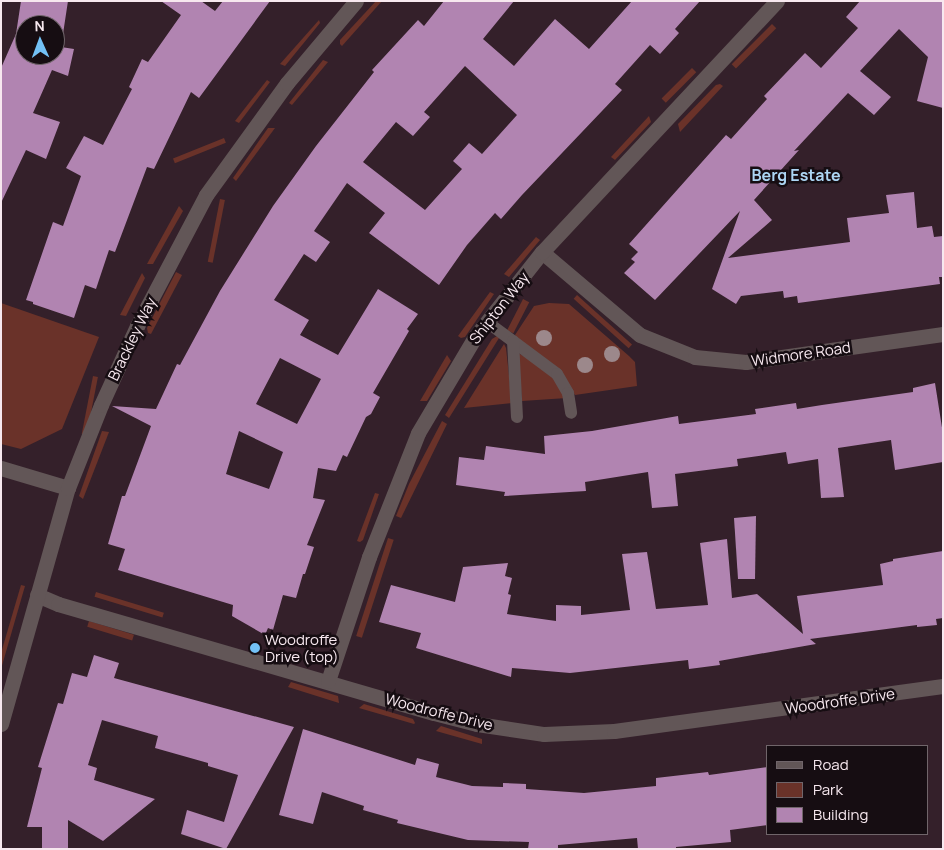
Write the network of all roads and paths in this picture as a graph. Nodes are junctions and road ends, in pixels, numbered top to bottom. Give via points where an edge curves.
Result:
1 (356, 1) edge
2 (777, 1) edge
3 (542, 252) junction
4 (487, 322) junction
5 (943, 334) edge
6 (513, 341) junction
7 (571, 413) dead end
8 (517, 417) dead end
9 (1, 468) edge
10 (68, 488) junction
11 (37, 595) junction
12 (328, 681) junction
13 (943, 686) edge
14 (1, 724) edge

1 - 10 street, Brackley Way via 287,83 206,196 137,326
2 - 3 street, Shipton Way
3 - 4 street, Shipton Way
3 - 5 street, Widmore Road via 640,335 695,357 746,362
4 - 6 lane
4 - 12 street, Shipton Way via 418,433 369,558
6 - 7 lane via 557,374 568,393
6 - 8 lane
9 - 10 street
10 - 11 street, Brackley Way
11 - 12 street, Woodroffe Drive via 58,604
11 - 14 street, Brackley Way
12 - 13 street, Woodroffe Drive via 477,724 544,734 614,731

